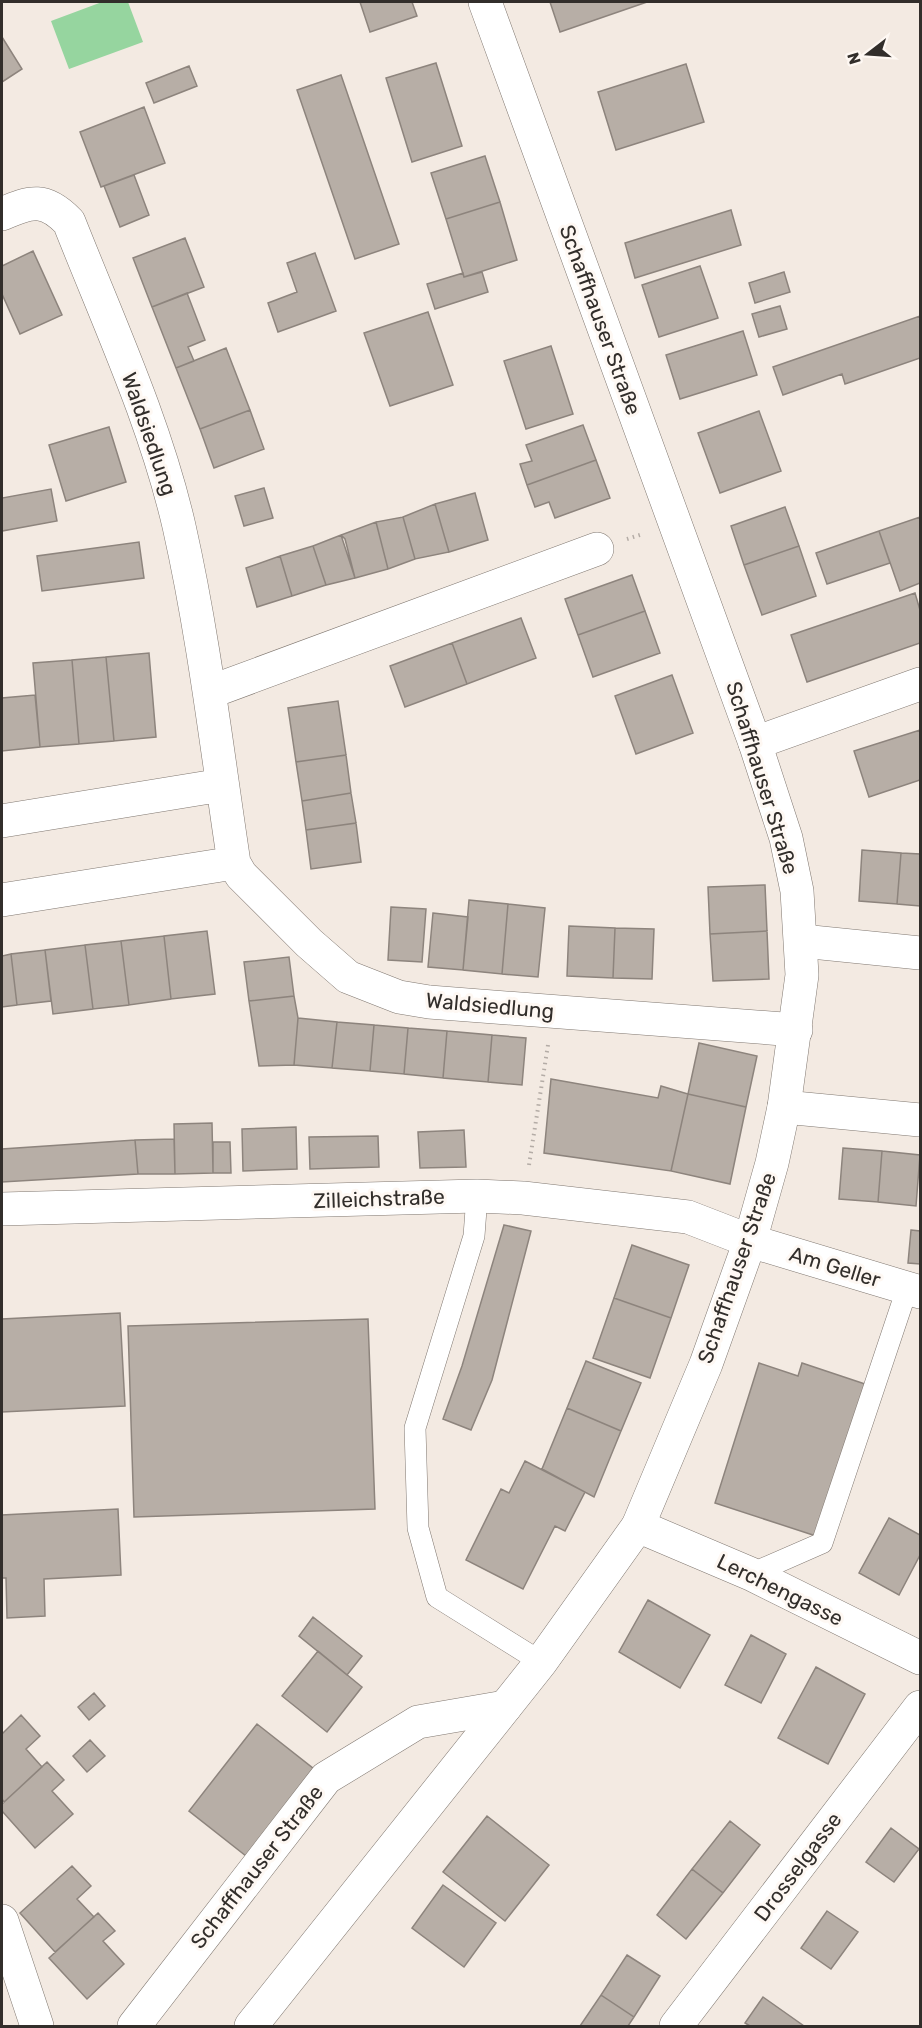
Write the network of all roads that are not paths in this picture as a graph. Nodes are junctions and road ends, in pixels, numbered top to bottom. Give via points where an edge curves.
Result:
1 (485, 2) edge
2 (2, 214) edge
3 (597, 549) road end
4 (921, 684) edge
5 (210, 692) junction
6 (755, 743) junction
7 (222, 785) junction
8 (2, 821) edge
9 (234, 863) junction
10 (2, 900) edge
11 (802, 941) junction
12 (921, 953) edge
13 (796, 1030) junction
14 (784, 1107) junction
15 (921, 1120) edge
16 (477, 1196) junction
17 (2, 1209) edge
18 (750, 1241) junction
19 (914, 1290) edge
20 (638, 1526) junction
21 (751, 1574) junction
22 (921, 1658) edge
23 (541, 1662) junction
24 (505, 1707) junction
25 (921, 1707) edge
26 (2, 1921) edge
27 (37, 2026) edge
28 (134, 2026) edge
29 (251, 2026) edge
30 (676, 2026) edge

1 - 6 street, Schaffhauser Straße
2 - 5 street, Waldsiedlung via 38,203 56,208 69,222 135,391 179,526
3 - 5 street
4 - 6 street
5 - 7 street, Waldsiedlung
6 - 11 street, Schaffhauser Straße via 786,838
7 - 8 street
7 - 9 street, Waldsiedlung
9 - 10 street
9 - 13 street, Waldsiedlung via 241,875 348,977 399,997
11 - 12 street
11 - 13 street, Schaffhauser Straße
13 - 14 street, Schaffhauser Straße
14 - 15 street
14 - 18 street, Schaffhauser Straße
16 - 17 street, Zilleichstraße
16 - 18 street, Zilleichstraße via 688,1217
16 - 23 lane via 474,1236 415,1428 418,1528 437,1597
18 - 19 street, Am Geller
18 - 20 street, Schaffhauser Straße via 706,1364
19 - 21 lane via 822,1543
20 - 21 street, Lerchengasse
20 - 23 street, Schaffhauser Straße
21 - 22 street, Lerchengasse
23 - 24 street, Schaffhauser Straße
24 - 28 street, Schaffhauser Straße via 418,1722 326,1778
24 - 29 street, Schaffhauser Straße
25 - 30 street, Drosselgasse
26 - 27 street

